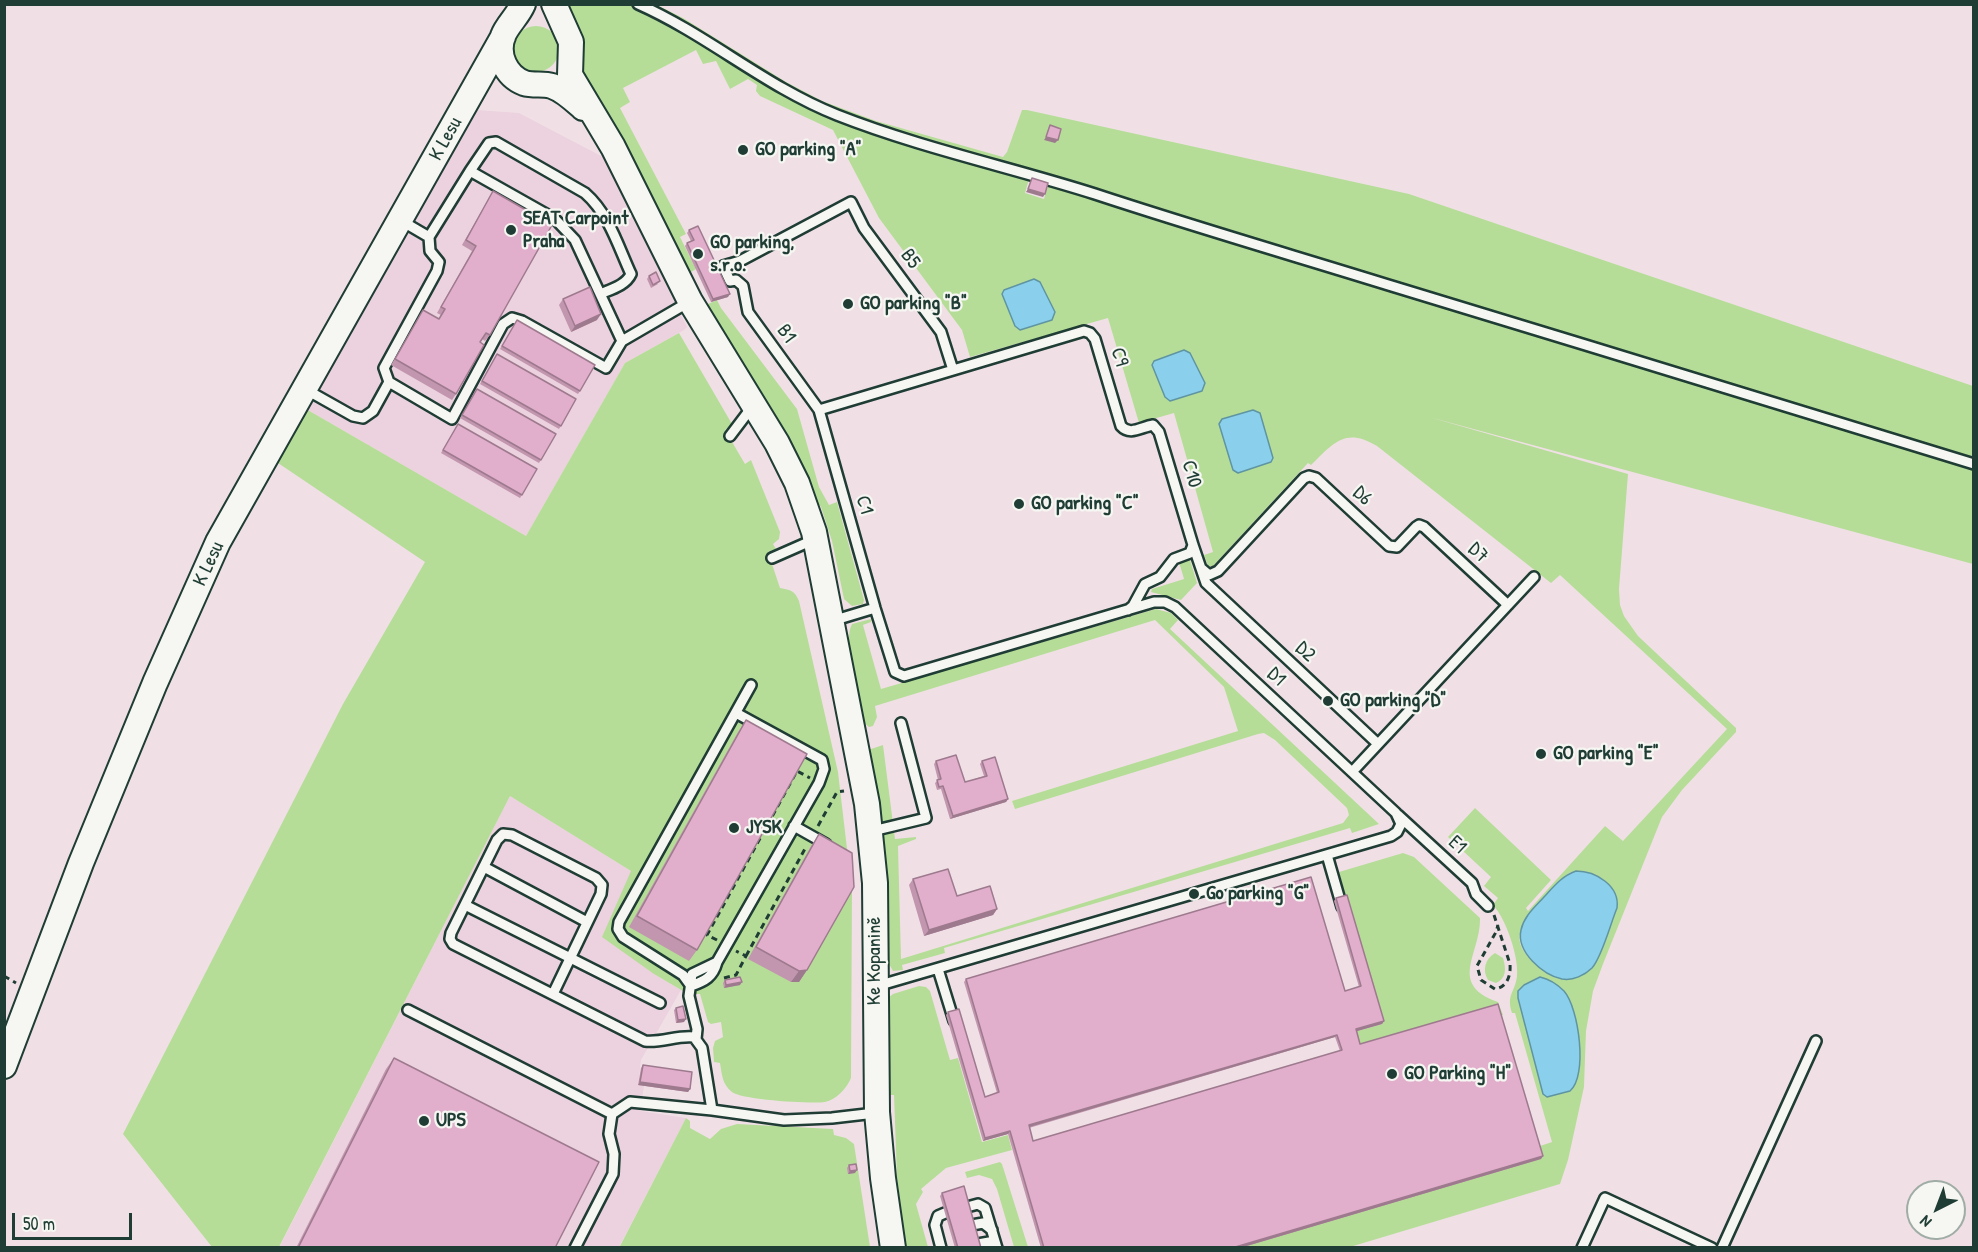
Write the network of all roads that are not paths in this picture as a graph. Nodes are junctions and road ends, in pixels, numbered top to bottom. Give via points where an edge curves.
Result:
1 (554, 4) edge
2 (638, 4) edge
3 (513, 21) edge
4 (568, 33) junction
5 (570, 62) junction
6 (516, 79) junction
7 (543, 84) junction
8 (474, 90) junction
9 (592, 115) junction
10 (470, 171) junction
11 (400, 220) junction
12 (429, 237) junction
13 (730, 281) joint
14 (600, 294) junction
15 (690, 301) junction
16 (622, 340) junction
17 (953, 370) junction
18 (389, 382) junction
19 (305, 389) junction
20 (754, 405) junction
21 (819, 410) junction
22 (1121, 426) joint
23 (730, 436) dead end
24 (1974, 464) edge
25 (1424, 527) joint
26 (815, 539) junction
27 (1193, 545) junction
28 (772, 558) dead end
29 (1201, 568) junction
30 (1534, 576) dead end
31 (1209, 586) joint
32 (1508, 605) junction
33 (875, 609) junction
34 (1128, 610) junction
35 (832, 621) junction
36 (751, 686) dead end
37 (736, 713) junction
38 (902, 723) dead end
39 (1378, 744) junction
40 (1352, 772) junction
41 (1398, 817) junction
42 (794, 826) junction
43 (870, 831) junction
44 (834, 848) edge
45 (1327, 855) junction
46 (484, 867) junction
47 (465, 905) junction
48 (1488, 906) road end
49 (1346, 920) edge
50 (587, 922) junction
51 (570, 958) junction
52 (938, 969) junction
53 (691, 986) junction
54 (875, 987) junction
55 (553, 994) junction
56 (660, 1003) dead end
57 (408, 1010) dead end
58 (958, 1036) edge
59 (696, 1039) junction
60 (1816, 1041) dead end
61 (4, 1066) edge
62 (712, 1110) junction
63 (877, 1112) junction
64 (612, 1114) junction
65 (967, 1207) edge
66 (945, 1213) edge
67 (972, 1225) edge
68 (992, 1230) junction
69 (945, 1233) dead end
70 (978, 1244) edge
71 (941, 1245) edge
72 (575, 1248) edge
73 (893, 1248) edge
74 (997, 1248) edge
75 (1582, 1248) edge
76 (1712, 1248) edge
77 (1722, 1248) edge

1 - 4 street
2 - 24 lane via 808,103 852,120
3 - 4 street via 543,14
3 - 6 street via 501,56
3 - 8 street, K Lesu
4 - 5 street
5 - 7 street via 560,76
5 - 9 street via 570,75
6 - 7 street
6 - 8 street via 494,79
7 - 9 street via 562,90
8 - 11 street, K Lesu
9 - 15 street, Ke Kopanině via 613,147
10 - 12 lane
10 - 14 lane via 566,228
10 - 14 lane via 484,148 496,142 596,203 631,274 623,284
11 - 12 lane
11 - 19 street, K Lesu
12 - 18 lane via 430,251 439,262 437,271 384,368
13 - 17 lane, B5 via 723,266 740,261 851,202 864,228 941,332
13 - 21 lane, B1 via 736,280 743,286 748,312
14 - 16 lane
15 - 16 lane
15 - 20 street, Ke Kopanině
16 - 18 lane via 606,368 512,318 503,324 453,419
17 - 21 lane, C9
17 - 22 lane, C9 via 1084,331 1093,336
18 - 19 lane via 373,411 363,418
19 - 61 street, K Lesu via 218,542 169,651 81,863
20 - 23 lane
20 - 26 street, Ke Kopanině via 797,483
21 - 33 lane, C1
22 - 27 lane, C10 via 1130,432 1153,425 1160,432
25 - 29 lane, D6 via 1416,527 1397,547 1389,546 1310,476 1218,571 1209,575
25 - 32 lane, D7
26 - 28 lane
26 - 35 street, Ke Kopanině
27 - 29 lane, C10
27 - 34 lane via 1190,553 1174,559 1160,577 1145,584
29 - 31 lane, C10
30 - 32 lane
31 - 39 lane, D2
32 - 39 lane
33 - 34 lane, C1 via 892,669 901,676
33 - 35 lane
34 - 40 lane, D1 via 1154,602 1166,602 1175,608
35 - 43 street, Ke Kopanině
36 - 37 lane
37 - 42 lane via 822,760 824,769 819,783
37 - 53 lane via 619,922 623,937 683,975
38 - 43 lane via 926,818
39 - 40 lane
40 - 41 lane, E1
41 - 45 lane via 1400,827 1395,834
41 - 48 lane, E1 via 1472,883
42 - 44 lane
42 - 53 lane via 717,962 714,974
43 - 54 street, Ke Kopanině via 875,884
45 - 49 lane
45 - 52 lane
46 - 47 lane
46 - 50 lane
46 - 50 lane via 503,834 596,878 602,885 601,894
47 - 51 lane
47 - 55 lane via 451,933 453,944
50 - 51 lane
51 - 55 lane
51 - 56 lane
52 - 54 lane
52 - 58 lane
53 - 59 lane
54 - 63 street, Ke Kopanině
55 - 59 lane via 645,1041 688,1036
57 - 64 lane
59 - 62 lane via 702,1048
60 - 77 lane
62 - 63 lane via 784,1120
62 - 64 lane via 630,1102
63 - 73 street, Ke Kopanině
64 - 72 lane via 609,1134 613,1174
65 - 68 lane via 983,1206
66 - 71 lane via 935,1220
67 - 68 lane via 983,1223
68 - 74 lane
69 - 71 lane via 940,1238
70 - 74 lane via 989,1242
75 - 76 lane via 1605,1198

